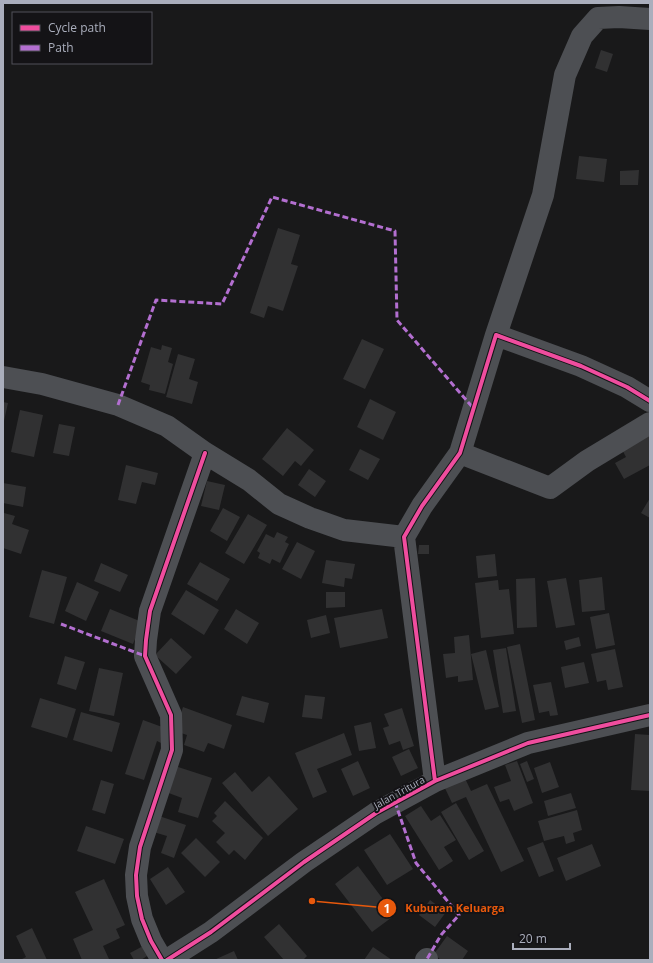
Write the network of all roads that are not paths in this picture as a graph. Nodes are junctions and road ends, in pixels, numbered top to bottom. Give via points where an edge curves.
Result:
1 (650, 19) edge
2 (496, 335) junction
3 (3, 377) edge
4 (650, 401) edge
5 (650, 423) edge
6 (205, 453) junction
7 (460, 453) junction
8 (404, 537) junction
9 (650, 715) edge
10 (435, 781) junction
11 (162, 960) edge
12 (167, 960) edge

1 - 2 street via 598,18 582,36 574,51 565,75 540,208
2 - 4 street via 581,366 627,387
2 - 7 street
3 - 6 street via 42,384 118,405 167,426
5 - 7 street via 587,461 550,488
6 - 8 street via 249,480 279,504 310,518 344,530
6 - 11 street via 150,611 146,640 145,656 171,715 172,750 140,847 136,875 137,896 150,941
7 - 8 street via 422,506
8 - 10 street
9 - 10 street, Jalan Tritura via 528,743
10 - 12 street, Jalan Tritura via 376,813 304,862 211,932

